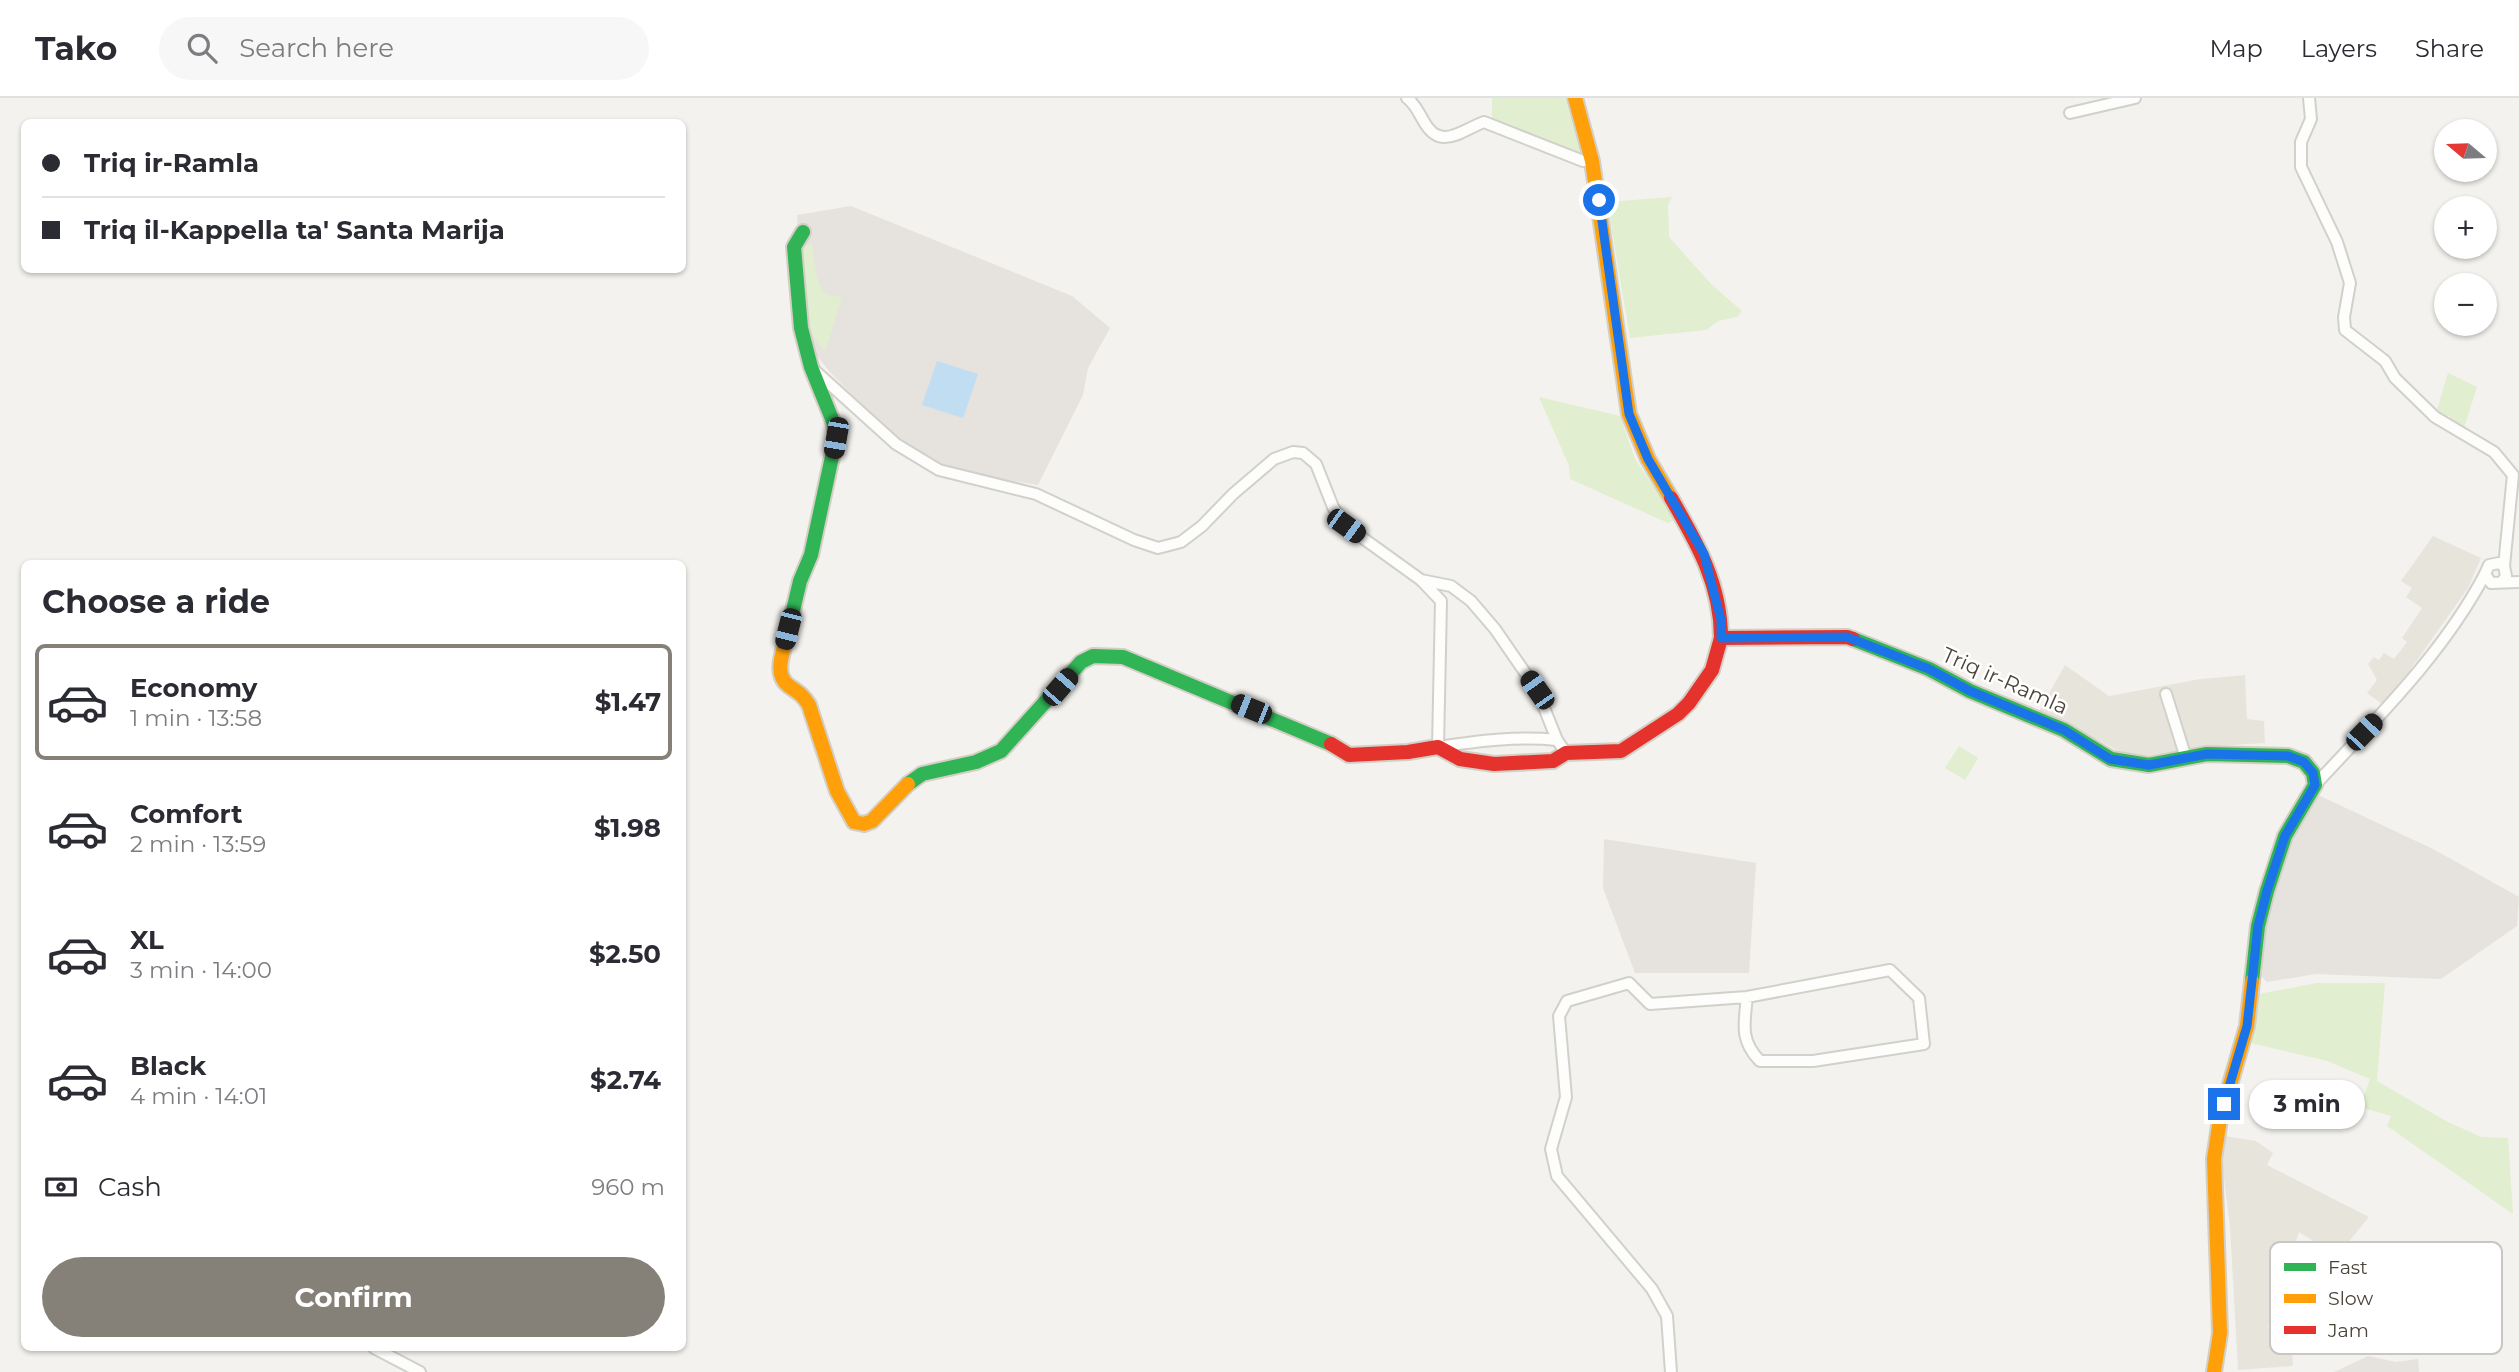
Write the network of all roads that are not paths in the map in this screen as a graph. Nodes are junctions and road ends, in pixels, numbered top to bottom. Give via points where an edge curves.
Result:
1 (1407, 98) edge
2 (1575, 98) edge
3 (2136, 98) edge
4 (2309, 98) edge
5 (2070, 114) dead end
6 (1592, 161) junction
7 (803, 232) dead end
8 (811, 367) junction
9 (2505, 538) junction
10 (2492, 563) junction
11 (2505, 568) junction
12 (2485, 574) junction
13 (2519, 575) edge
14 (1421, 580) junction
15 (2519, 582) edge
16 (2498, 583) junction
17 (2468, 607) junction
18 (1721, 638) junction
19 (2166, 694) dead end
20 (1557, 740) junction
21 (1438, 747) junction
22 (1566, 753) junction
23 (2186, 758) junction
24 (2315, 785) junction
25 (1746, 997) junction
26 (380, 1351) edge
27 (420, 1372) edge
28 (1671, 1372) edge
29 (2214, 1372) edge

1 - 6 street via 1436,135 1460,135 1484,122
2 - 6 main road
3 - 5 street
4 - 9 street via 2311,119 2301,142 2301,167 2337,242 2350,284 2345,330 2385,361 2435,417 2494,452 2513,475
6 - 18 main road via 1629,414 1648,459 1704,554 1721,620
7 - 8 main road via 794,247 801,328
8 - 14 street via 896,444 939,470 1036,494 1158,548 1181,542 1202,526 1274,459 1303,453 1316,464 1346,526
8 - 21 main road via 836,438 811,555 800,581 779,669 786,684 803,694 809,705 837,791 854,822 872,821 922,774 976,762 1001,751 1082,662 1093,656 1123,657 1322,738 1349,755
9 - 10 street
9 - 11 street
10 - 11 street
10 - 12 street
11 - 13 street
11 - 16 street via 2506,576
12 - 16 street via 2488,581
12 - 17 street
14 - 20 street via 1451,586 1495,629 1537,690
14 - 21 street via 1441,601
15 - 16 street
16 - 17 street
17 - 24 street via 2398,697
18 - 22 main road via 1712,670 1678,714 1620,751
18 - 23 main road, Triq ir-Ramla via 1847,637 2064,730 2110,759 2149,765
19 - 23 street
20 - 21 street via 1482,740
20 - 22 street
21 - 22 main road via 1460,759 1494,764 1553,761
23 - 24 main road, Triq ir-Ramla via 2207,754 2288,756 2304,762
24 - 29 main road via 2285,836 2267,891 2258,926 2247,1026 2220,1119 2214,1159 2220,1334
25 - 25 street via 1890,970 1919,998 1924,1044 1813,1061 1760,1061 1748,1049
25 - 28 street via 1650,1004 1629,983 1567,1001 1559,1016 1566,1097 1552,1149 1557,1176 1652,1289 1667,1316
26 - 27 street

